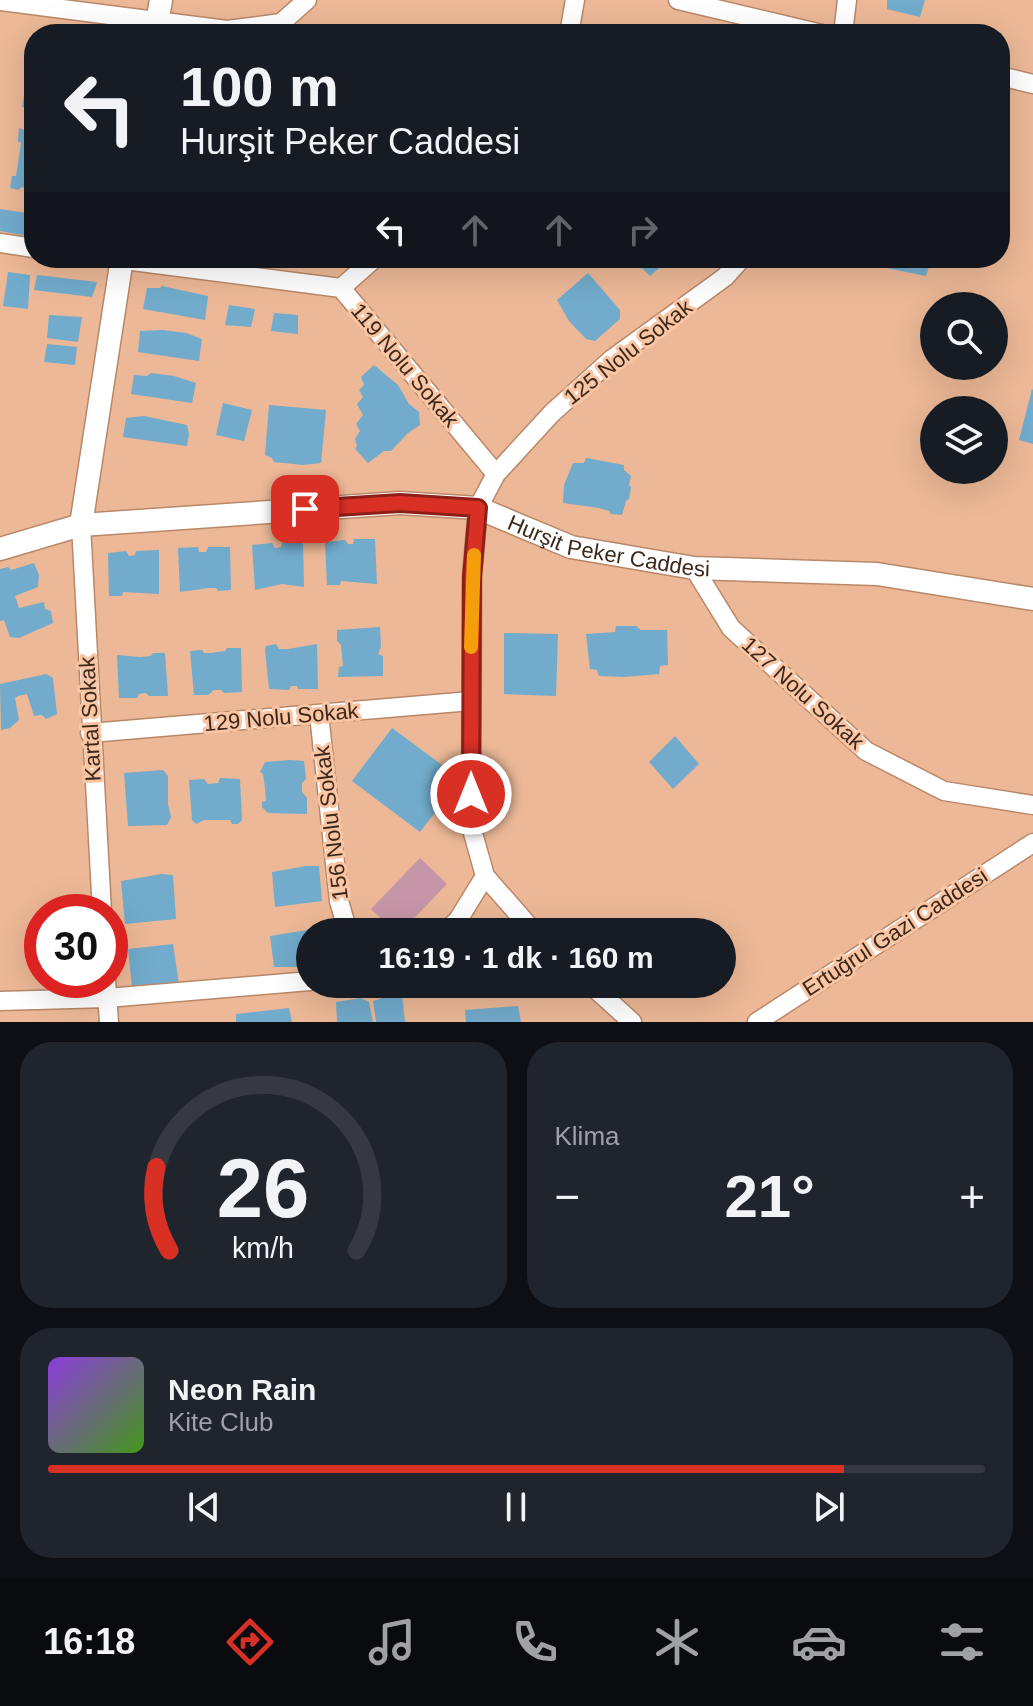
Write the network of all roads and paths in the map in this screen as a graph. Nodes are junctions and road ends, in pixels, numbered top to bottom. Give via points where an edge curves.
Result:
1 (161, 0) edge
2 (307, 0) edge
3 (575, 0) edge
4 (678, 0) edge
5 (847, 0) edge
6 (0, 1) edge
7 (133, 24) edge
8 (157, 24) edge
9 (273, 24) edge
10 (571, 24) edge
11 (780, 24) edge
12 (844, 24) edge
13 (1010, 78) edge
14 (1033, 84) edge
15 (0, 243) edge
16 (24, 247) edge
17 (116, 268) edge
18 (187, 268) edge
19 (364, 268) edge
20 (733, 268) edge
21 (341, 288) junction
22 (496, 474) junction
23 (478, 508) junction
24 (81, 525) junction
25 (0, 549) edge
26 (694, 568) junction
27 (1033, 599) edge
28 (471, 701) junction
29 (319, 714) junction
30 (90, 733) junction
31 (1033, 805) edge
32 (1033, 843) edge
33 (485, 876) junction
34 (101, 894) edge
35 (344, 918) edge
36 (459, 918) edge
37 (522, 918) edge
38 (296, 982) edge
39 (128, 988) edge
40 (26, 998) edge
41 (107, 998) edge
42 (605, 998) edge
43 (0, 1001) edge
44 (109, 1022) edge
45 (632, 1022) edge
46 (757, 1022) edge

1 - 8 street
2 - 9 street
3 - 10 street
4 - 11 street
5 - 12 street
6 - 7 street
13 - 14 street
15 - 16 street
17 - 24 street
18 - 21 street, 119 Nolu Sokak
19 - 21 street
20 - 22 street, 125 Nolu Sokak via 612,359
21 - 22 street, 119 Nolu Sokak
22 - 23 street, 125 Nolu Sokak
23 - 24 street, Hurşit Peker Caddesi via 400,503
23 - 26 street, Hurşit Peker Caddesi via 571,547
23 - 28 street
24 - 25 street, Hurşit Peker Caddesi
24 - 30 street, Kartal Sokak
26 - 27 street, Hurşit Peker Caddesi via 877,574
26 - 31 street, 127 Nolu Sokak via 731,628 866,751 944,791
28 - 29 street, 129 Nolu Sokak
28 - 33 street via 471,826
29 - 30 street, 129 Nolu Sokak
29 - 35 street, 156 Nolu Sokak
30 - 34 street, Kartal Sokak
32 - 46 street, Ertuğrul Gazi Caddesi
33 - 36 street
33 - 37 street
38 - 39 street
40 - 43 street
41 - 44 street
42 - 45 street

